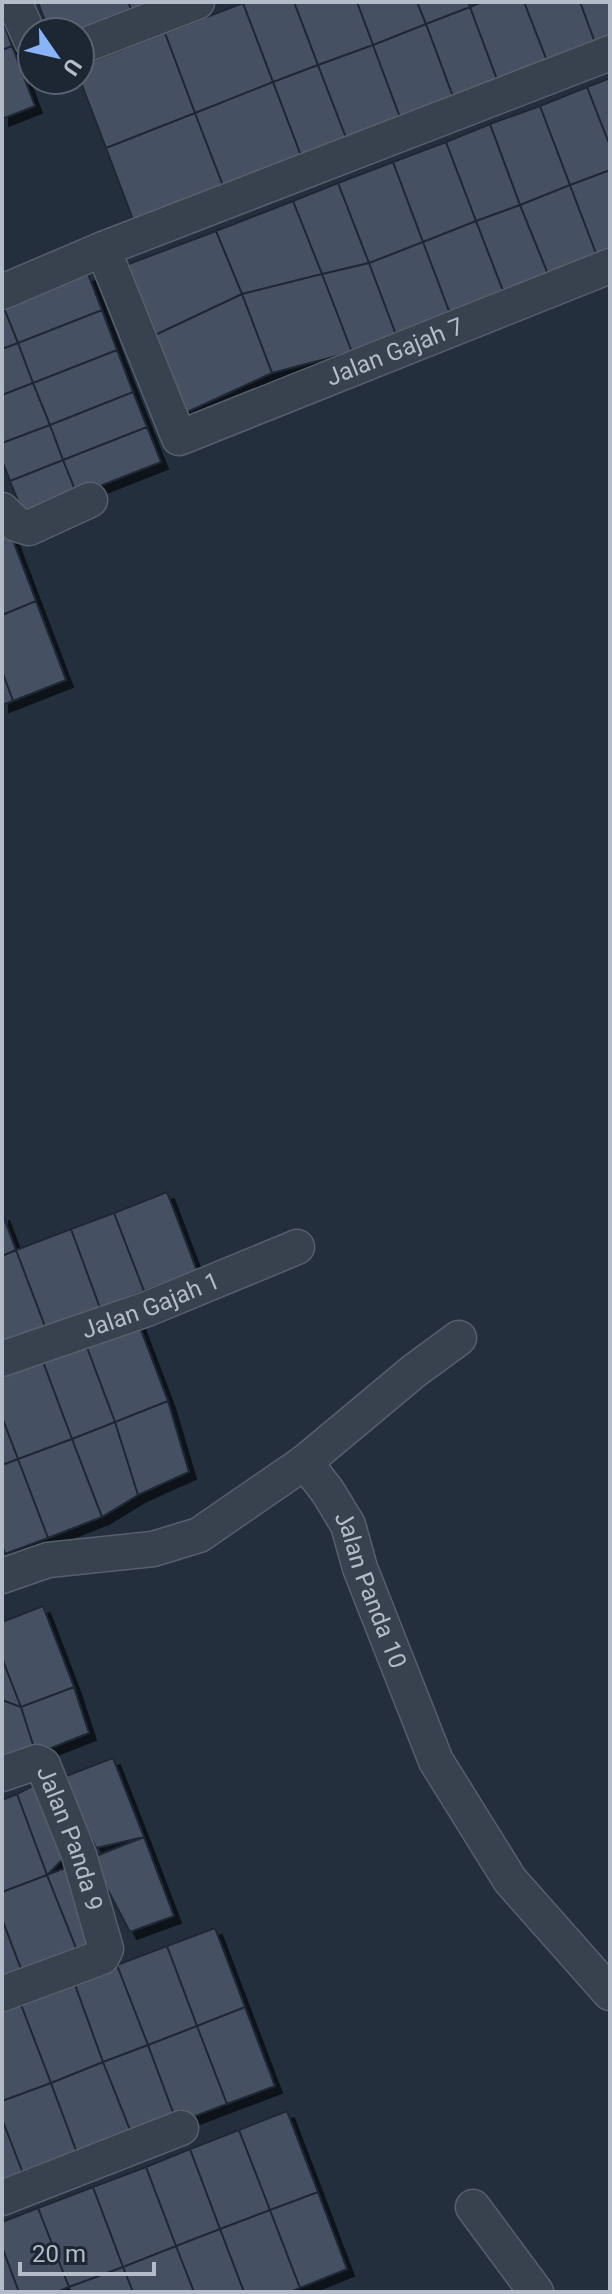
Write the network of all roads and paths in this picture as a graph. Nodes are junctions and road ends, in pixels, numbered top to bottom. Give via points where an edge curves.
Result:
1 (197, 2) edge
2 (96, 41) edge
3 (610, 53) edge
4 (103, 249) junction
5 (610, 266) edge
6 (2, 292) edge
7 (90, 500) dead end
8 (2, 510) edge
9 (297, 1247) dead end
10 (459, 1338) dead end
11 (2, 1359) edge
12 (305, 1462) junction
13 (2, 1576) edge
14 (2, 1774) edge
15 (610, 1993) edge
16 (2, 1994) edge
17 (181, 2128) dead end
18 (2, 2198) edge
19 (473, 2207) dead end
20 (536, 2292) edge

1 - 2 street
3 - 4 street
4 - 5 street, Jalan Gajah 7 via 179,438
4 - 6 street
7 - 8 street via 29,528
9 - 11 street, Jalan Gajah 1 via 147,1309
10 - 12 street
12 - 13 street via 199,1535 153,1549 48,1560
12 - 15 street, Jalan Panda 10 via 348,1525 436,1761 510,1880
14 - 16 street, Jalan Panda 9 via 30,1763 43,1765 79,1855 106,1949 102,1957
17 - 18 street
19 - 20 street

